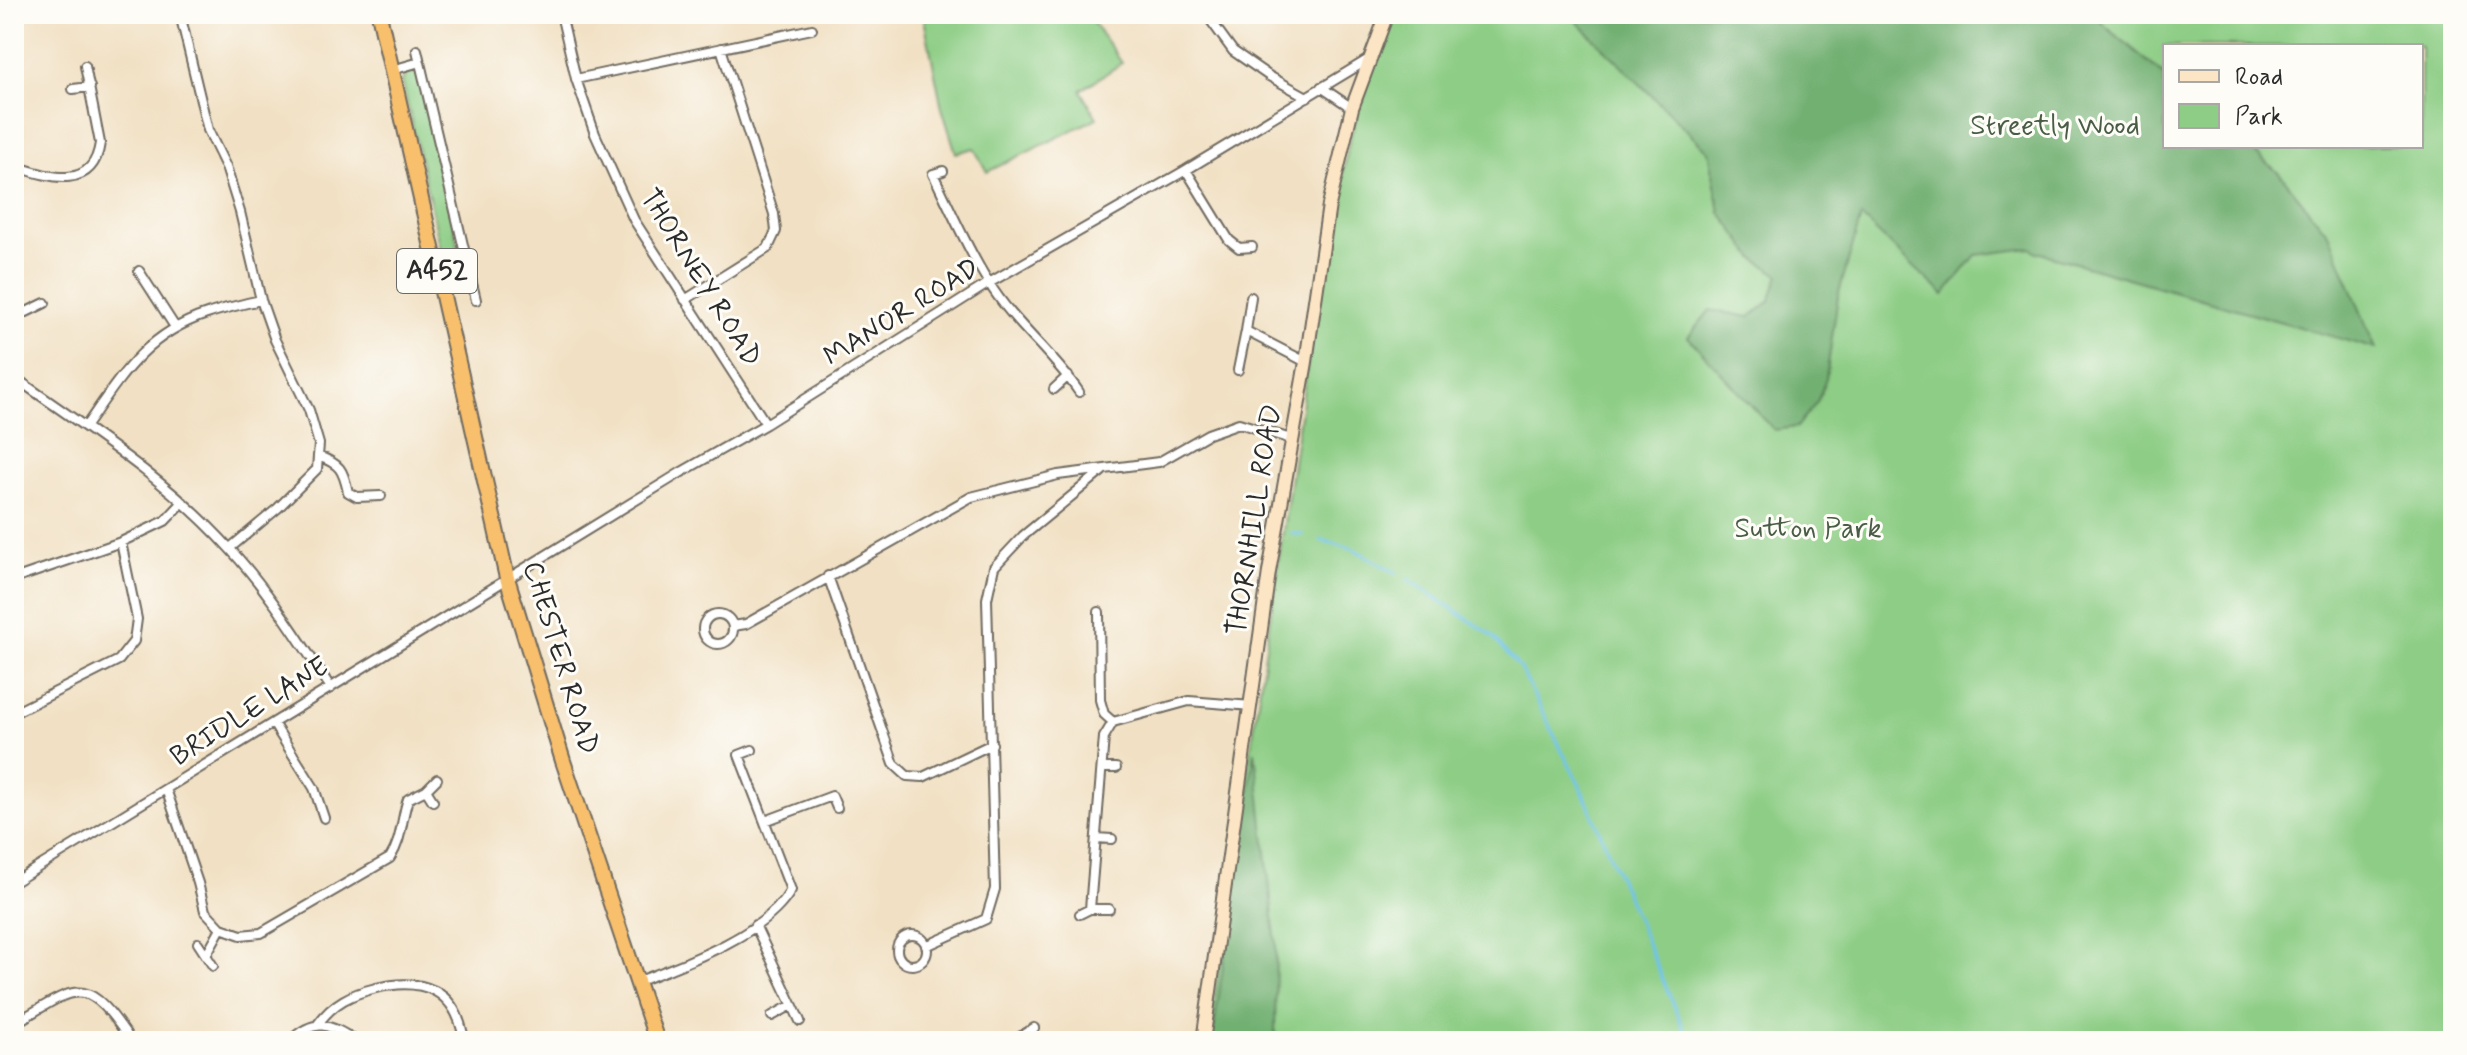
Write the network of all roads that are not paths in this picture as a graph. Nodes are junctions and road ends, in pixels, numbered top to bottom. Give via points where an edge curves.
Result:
1 (180, 14) edge
2 (379, 14) edge
3 (561, 14) edge
4 (1206, 14) edge
5 (1387, 14) edge
6 (812, 29) dead end
7 (721, 48) junction
8 (417, 50) dead end
9 (1369, 59) junction
10 (420, 62) junction
11 (85, 66) dead end
12 (392, 70) junction
13 (576, 79) junction
14 (90, 87) junction
15 (1321, 87) junction
16 (73, 89) dead end
17 (1307, 97) junction
18 (1352, 108) junction
19 (14, 166) edge
20 (1186, 170) junction
21 (943, 171) dead end
22 (1252, 247) dead end
23 (139, 271) dead end
24 (469, 274) junction
25 (439, 283) junction
26 (989, 283) junction
27 (1251, 297) dead end
28 (261, 300) junction
29 (476, 300) dead end
30 (685, 300) junction
31 (45, 303) dead end
32 (14, 318) edge
33 (175, 327) junction
34 (1246, 331) junction
35 (1306, 362) junction
36 (1238, 370) dead end
37 (1068, 376) junction
38 (16, 382) edge
39 (1054, 389) dead end
40 (1079, 392) dead end
41 (766, 424) junction
42 (86, 426) junction
43 (1291, 439) junction
44 (318, 456) junction
45 (1103, 470) junction
46 (381, 496) dead end
47 (183, 502) junction
48 (121, 542) junction
49 (230, 548) junction
50 (828, 576) junction
51 (507, 578) junction
52 (14, 579) edge
53 (1099, 612) dead end
54 (733, 626) dead end
55 (1101, 646) junction
56 (1111, 646) dead end
57 (331, 688) junction
58 (1252, 706) junction
59 (14, 713) edge
60 (1113, 722) junction
61 (273, 723) junction
62 (992, 744) junction
63 (752, 750) dead end
64 (1102, 768) junction
65 (1116, 768) dead end
66 (437, 779) dead end
67 (166, 789) junction
68 (426, 790) junction
69 (433, 801) dead end
70 (837, 808) dead end
71 (324, 818) dead end
72 (765, 821) junction
73 (1096, 838) junction
74 (1112, 839) dead end
75 (14, 882) edge
76 (1090, 909) junction
77 (1109, 909) dead end
78 (1080, 914) dead end
79 (755, 925) junction
80 (221, 928) junction
81 (198, 943) dead end
82 (926, 946) dead end
83 (206, 955) junction
84 (213, 966) dead end
85 (639, 981) junction
86 (792, 1005) junction
87 (772, 1016) dead end
88 (800, 1021) dead end
89 (14, 1024) edge
90 (318, 1024) junction
91 (1034, 1028) dead end
92 (1023, 1038) edge
93 (131, 1041) edge
94 (290, 1041) edge
95 (356, 1041) edge
96 (464, 1041) edge
97 (657, 1041) edge
98 (1013, 1041) edge
99 (1203, 1041) edge

1 - 28 street via 208,130 226,167
2 - 12 highway, CHESTER ROAD / A452
3 - 13 street, THORNEY ROAD
4 - 17 street via 1233,51
5 - 9 main road, THORNHILL ROAD
6 - 7 street
7 - 13 street
7 - 30 street via 776,231 768,248
8 - 10 street
9 - 15 street, MANOR ROAD
9 - 18 main road, THORNHILL ROAD
10 - 12 street
10 - 24 street
11 - 14 street
12 - 25 highway, CHESTER ROAD / A452
13 - 30 street, THORNEY ROAD via 634,220
14 - 16 street
14 - 19 street via 100,143 89,169 73,178
15 - 17 street, MANOR ROAD
15 - 18 street
17 - 20 street, MANOR ROAD
18 - 35 main road, THORNHILL ROAD via 1329,205
20 - 22 street via 1229,240 1239,248
20 - 26 street, MANOR ROAD
21 - 26 street via 933,174
23 - 33 street
24 - 25 street
24 - 29 street
25 - 51 highway, CHESTER ROAD / A452
26 - 37 street
26 - 41 street, MANOR ROAD
27 - 34 street
28 - 33 street
28 - 44 street via 309,410
30 - 41 street, THORNEY ROAD
31 - 32 street
33 - 42 street via 130,365
34 - 35 street
34 - 36 street
35 - 43 main road, THORNHILL ROAD
37 - 39 street
37 - 40 street
38 - 42 street
41 - 51 street, MANOR ROAD
42 - 47 street
43 - 45 street via 1239,423 1159,462
43 - 58 main road, THORNHILL ROAD
44 - 46 street via 337,463 348,492
44 - 49 street via 317,469
45 - 50 street via 1058,475 971,497
45 - 62 street via 994,567 987,599
47 - 48 street via 165,521
47 - 49 street
48 - 52 street
48 - 59 street via 137,619 134,641 119,660
49 - 57 street
50 - 54 street via 746,624
50 - 62 street via 894,764 907,776 923,777
51 - 57 street, BRIDLE LANE
51 - 85 highway, CHESTER ROAD / A452
53 - 55 street
55 - 56 street
55 - 60 street via 1100,700
57 - 61 street, BRIDLE LANE
58 - 60 street via 1189,701
58 - 99 main road, THORNHILL ROAD
60 - 64 street via 1104,737
61 - 67 street, BRIDLE LANE
61 - 71 street via 314,788
62 - 82 street via 992,906 986,919
63 - 72 street via 739,755
64 - 65 street
64 - 73 street
66 - 68 street
67 - 75 street, BRIDLE LANE
67 - 80 street via 205,911
68 - 69 street
68 - 80 street via 408,799 400,844 390,858 261,933 241,935
70 - 72 street via 832,796
72 - 79 street via 791,890 783,904
73 - 74 street
73 - 76 street
76 - 77 street
76 - 78 street
79 - 85 street via 700,957
79 - 86 street
80 - 83 street
81 - 83 street
83 - 84 street
85 - 97 highway, CHESTER ROAD / A452
86 - 87 street
86 - 88 street
89 - 93 street via 79,991 108,1007
90 - 94 street
90 - 95 street
90 - 96 street via 328,1010 360,992 420,983 438,992 455,1011
91 - 92 street
92 - 98 street

